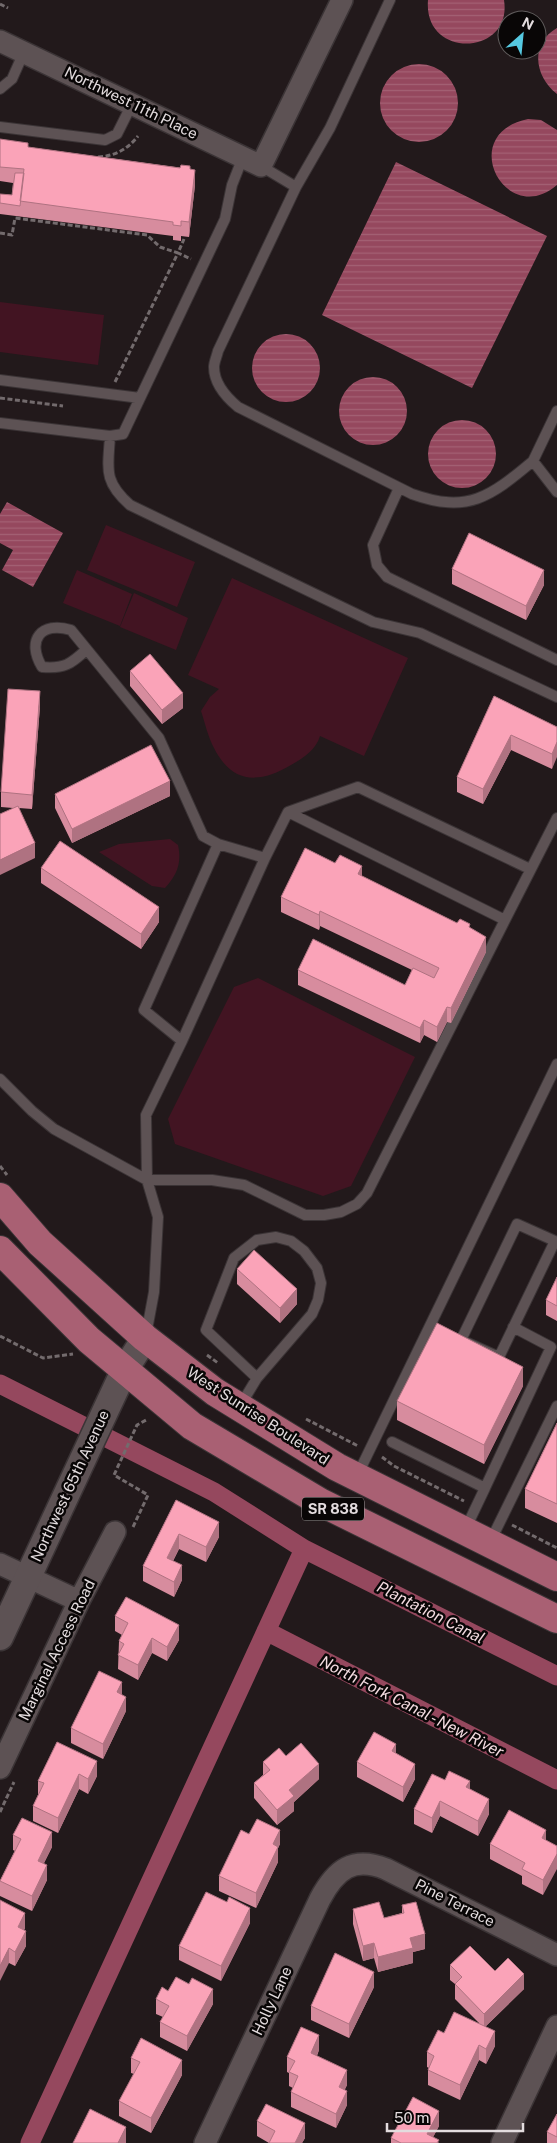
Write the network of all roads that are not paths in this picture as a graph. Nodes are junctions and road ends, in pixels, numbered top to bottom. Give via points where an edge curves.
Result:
1 (342, 0) edge
2 (390, 0) edge
3 (0, 41) edge
4 (24, 52) junction
5 (0, 89) edge
6 (132, 104) junction
7 (0, 127) edge
8 (252, 162) junction
9 (296, 187) junction
10 (0, 380) edge
11 (140, 398) junction
12 (557, 411) edge
13 (0, 423) edge
14 (110, 436) junction
15 (533, 461) junction
16 (399, 488) junction
17 (557, 492) edge
18 (86, 650) junction
19 (557, 660) edge
20 (557, 697) edge
21 (288, 812) junction
22 (557, 818) edge
23 (218, 844) junction
24 (265, 858) junction
25 (530, 869) junction
26 (505, 920) junction
27 (182, 1041) junction
28 (557, 1064) edge
29 (0, 1079) edge
30 (147, 1180) junction
31 (0, 1197) edge
32 (0, 1250) edge
33 (513, 1327) junction
34 (145, 1338) junction
35 (124, 1371) junction
36 (257, 1378) junction
37 (557, 1406) edge
38 (239, 1407) junction
39 (392, 1442) dead end
40 (356, 1477) junction
41 (485, 1488) junction
42 (464, 1531) junction
43 (115, 1532) dead end
44 (490, 1543) junction
45 (0, 1564) edge
46 (557, 1576) edge
47 (28, 1578) junction
48 (78, 1601) junction
49 (557, 1619) edge
50 (0, 1637) edge
51 (0, 1768) edge
52 (350, 1866) joint
53 (557, 1955) edge
54 (557, 2026) edge
55 (205, 2143) edge
56 (502, 2143) edge

1 - 8 street
2 - 9 lane via 330,128
3 - 4 street, Northwest 11th Place
4 - 5 lane via 12,79
4 - 6 street, Northwest 11th Place
6 - 7 lane via 118,134 105,140
6 - 8 street, Northwest 11th Place
8 - 9 lane
8 - 11 lane via 232,185 226,219
9 - 16 lane via 218,352 214,367 218,383 238,407
10 - 11 lane
11 - 14 lane via 123,434
12 - 15 lane
13 - 14 lane
14 - 20 lane via 110,479 116,492 130,505 373,622 420,633
15 - 16 lane via 484,498 455,504 433,501
15 - 17 lane
16 - 19 lane via 373,544 377,566 387,577
18 - 18 lane via 71,630 57,626 46,629 36,639 35,654 42,667 56,668 72,663
18 - 23 lane via 159,738 203,836
21 - 24 lane
21 - 25 lane via 358,787
21 - 26 lane
22 - 25 lane
23 - 24 lane
23 - 27 lane via 144,1010
24 - 27 lane
25 - 26 lane
26 - 30 lane via 367,1193 356,1204 341,1212 305,1215 244,1185 212,1180
27 - 30 lane via 146,1115
28 - 40 lane
29 - 30 lane via 54,1129
30 - 34 lane via 158,1217 154,1292
31 - 34 highway, West Sunrise Boulevard / SR 838 via 40,1243
32 - 35 highway, SR 838
33 - 33 lane via 555,1241 517,1224 461,1340 499,1358
33 - 41 lane via 550,1347
34 - 35 street, Northwest 65th Avenue
34 - 38 highway, West Sunrise Boulevard / SR 838 via 214,1392
35 - 47 street, Northwest 65th Avenue
35 - 49 highway, SR 838 via 192,1426 320,1502
36 - 36 lane via 206,1330 234,1258 257,1240 276,1237 291,1241 304,1251 317,1268 321,1283 312,1314
36 - 38 lane
37 - 44 lane
38 - 40 highway, West Sunrise Boulevard / SR 838
39 - 41 lane
40 - 42 highway, West Sunrise Boulevard / SR 838
41 - 42 lane
42 - 44 highway, West Sunrise Boulevard / SR 838
43 - 48 street, Marginal Access Road
44 - 46 highway, West Sunrise Boulevard / SR 838
45 - 47 street
47 - 48 street
47 - 50 street, Northwest 65th Avenue
48 - 51 street, Marginal Access Road
52 - 53 street, Pine Terrace via 370,1863 386,1869
52 - 55 street, Holly Lane via 338,1873 324,1893
54 - 56 street

